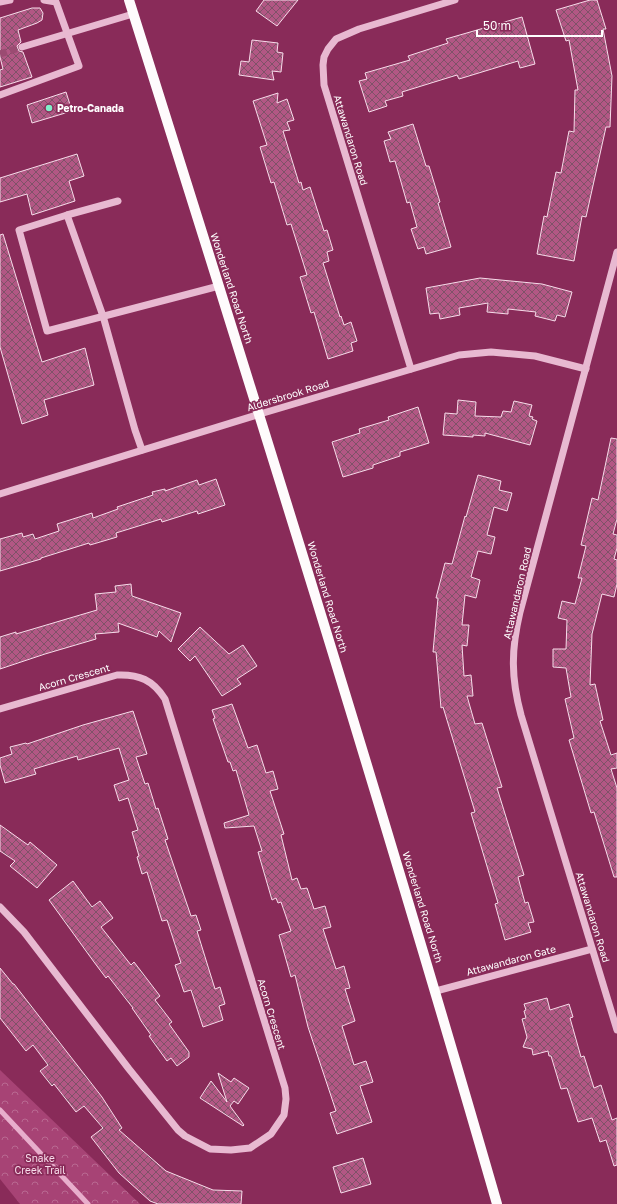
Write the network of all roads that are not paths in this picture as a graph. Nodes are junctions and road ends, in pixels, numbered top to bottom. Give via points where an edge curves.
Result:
1 (10, 0) edge
2 (44, 0) edge
3 (129, 0) edge
4 (455, 0) edge
5 (0, 2) edge
6 (133, 14) junction
7 (68, 34) junction
8 (22, 47) tunnel mouth
9 (0, 94) edge
10 (118, 201) dead end
11 (67, 214) junction
12 (617, 252) edge
13 (219, 286) junction
14 (103, 316) junction
15 (412, 369) junction
16 (586, 369) junction
17 (260, 414) junction
18 (142, 450) junction
19 (0, 494) edge
20 (0, 710) edge
21 (0, 907) edge
22 (592, 949) junction
23 (436, 991) junction
24 (617, 1030) edge
25 (497, 1204) edge

1 - 5 street
2 - 7 street via 56,2
3 - 6 main road, Wonderland Road North
4 - 15 street, Attawandaron Road via 359,29 336,39 328,49 323,65 324,85
6 - 7 street
6 - 13 main road, Wonderland Road North
7 - 8 street
7 - 9 street via 79,66
10 - 11 street
11 - 14 street
11 - 14 street via 19,230 47,331
12 - 16 street, Attawandaron Road
13 - 14 street
13 - 17 main road, Wonderland Road North
14 - 18 street
15 - 16 street, Aldersbrook Road via 459,355 491,352 535,356
15 - 17 street, Aldersbrook Road
16 - 22 street, Attawandaron Road via 514,636 513,673 521,715
17 - 18 street, Aldersbrook Road
17 - 23 main road, Wonderland Road North
18 - 19 street, Aldersbrook Road
20 - 21 street, Acorn Crescent via 117,675 129,675 146,680 159,688 165,699 285,1088 284,1115 271,1134 250,1148 231,1150 210,1148 185,1136 128,1069 24,932
22 - 23 street, Attawandaron Gate
22 - 24 street, Attawandaron Road
23 - 25 main road, Wonderland Road North

